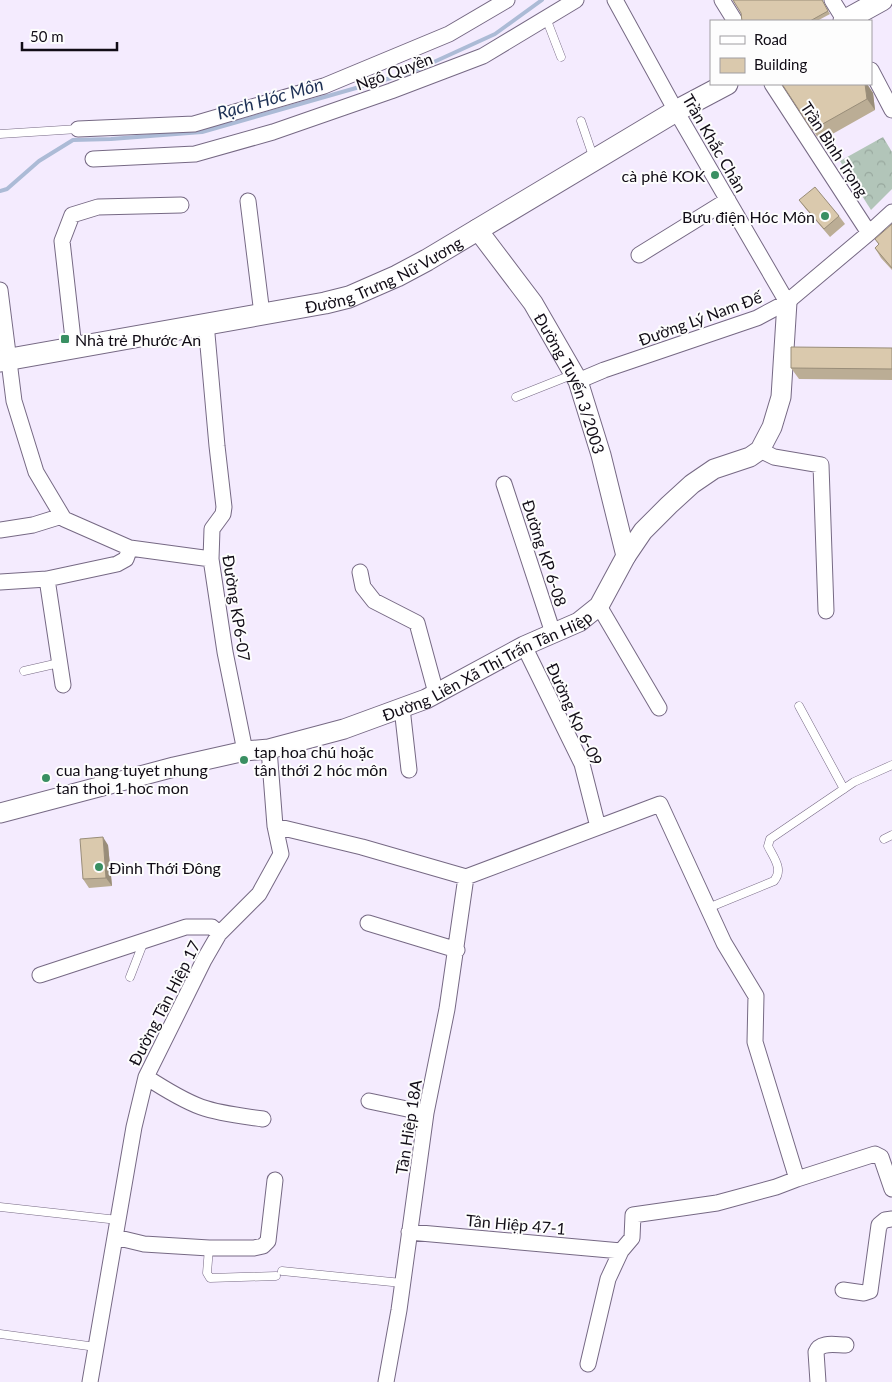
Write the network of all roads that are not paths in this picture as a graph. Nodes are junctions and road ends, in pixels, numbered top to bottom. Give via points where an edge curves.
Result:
1 (507, 0) edge
2 (576, 0) edge
3 (615, 0) edge
4 (722, 0) edge
5 (832, 0) edge
6 (882, 0) edge
7 (546, 18) junction
8 (733, 20) edge
9 (843, 20) edge
10 (846, 20) edge
11 (561, 57) dead end
12 (872, 72) edge
13 (725, 85) edge
14 (773, 85) edge
15 (892, 110) edge
16 (676, 111) junction
17 (581, 121) dead end
18 (78, 129) joint
19 (0, 134) edge
20 (93, 159) dead end
21 (594, 161) junction
22 (248, 200) dead end
23 (728, 200) junction
24 (181, 205) dead end
25 (892, 212) edge
26 (477, 229) junction
27 (869, 233) junction
28 (639, 255) dead end
29 (0, 290) edge
30 (787, 302) junction
31 (262, 314) junction
32 (206, 324) junction
33 (74, 348) junction
34 (4, 360) edge
35 (576, 378) junction
36 (516, 397) dead end
37 (760, 450) junction
38 (504, 484) dead end
39 (62, 516) junction
40 (0, 530) edge
41 (130, 548) junction
42 (626, 556) junction
43 (211, 559) junction
44 (360, 572) dead end
45 (47, 579) junction
46 (0, 582) edge
47 (600, 606) junction
48 (826, 611) dead end
49 (553, 633) junction
50 (524, 646) junction
51 (59, 663) junction
52 (24, 671) dead end
53 (63, 685) dead end
54 (436, 693) junction
55 (799, 706) dead end
56 (402, 708) junction
57 (659, 708) dead end
58 (269, 749) junction
59 (245, 751) junction
60 (892, 765) edge
61 (409, 770) dead end
62 (844, 789) junction
63 (0, 813) edge
64 (275, 826) junction
65 (598, 827) junction
66 (892, 835) edge
67 (884, 839) dead end
68 (466, 877) junction
69 (708, 908) junction
70 (368, 923) dead end
71 (219, 934) junction
72 (144, 941) junction
73 (456, 950) junction
74 (40, 975) dead end
75 (130, 977) dead end
76 (146, 1077) junction
77 (369, 1101) dead end
78 (426, 1113) junction
79 (263, 1119) dead end
80 (797, 1179) junction
81 (275, 1180) dead end
82 (892, 1188) edge
83 (0, 1207) edge
84 (892, 1219) edge
85 (118, 1220) junction
86 (409, 1232) junction
87 (115, 1237) junction
88 (209, 1248) junction
89 (621, 1251) junction
90 (402, 1283) junction
91 (843, 1290) dead end
92 (0, 1334) edge
93 (846, 1345) dead end
94 (96, 1347) junction
95 (588, 1364) dead end
96 (90, 1382) edge
97 (386, 1382) edge
98 (818, 1382) edge

1 - 18 street, Ngô Quyền via 450,34 324,86 194,124
2 - 7 street, Ngô Quyền
3 - 16 street, Trần Khắc Chân
4 - 8 street
5 - 9 street
6 - 10 main road
7 - 11 lane
7 - 20 street, Ngô Quyền via 483,56 273,132 195,154
12 - 15 street
13 - 16 main road, Đường Trưng Nữ Vương
14 - 27 street, Trần Bình Trọng
16 - 21 main road, Đường Trưng Nữ Vương
16 - 23 street, Trần Khắc Chân
17 - 21 lane
18 - 19 lane
21 - 26 main road, Đường Trưng Nữ Vương
22 - 31 street
23 - 28 street
23 - 30 street, Trần Khắc Chân
24 - 33 street via 98,206 72,215 62,242
25 - 27 street, Đường Lý Nam Đế
26 - 31 main road, Đường Trưng Nữ Vương via 427,260 349,297
26 - 35 street, Đường Tuyến 3/2003 via 532,303
27 - 30 street, Đường Lý Nam Đế
29 - 34 street
30 - 35 street, Đường Lý Nam Đế via 757,318
30 - 37 street via 781,397
31 - 32 main road, Đường Trưng Nữ Vương
32 - 33 main road, Đường Trưng Nữ Vương
32 - 43 street, Đường KP6-07 via 224,507 212,529
33 - 34 main road, Đường Trưng Nữ Vương
34 - 39 street via 36,472
35 - 36 lane
35 - 42 street, Đường Tuyến 3/2003 via 601,455
37 - 42 street, Đường Liên Xã Thị Trấn Tân Hiệp via 714,469 692,484 643,531
37 - 48 street via 774,457 821,465
38 - 49 street, Đường KP 6-08
39 - 40 street
39 - 41 street via 64,520
41 - 43 street
41 - 45 street via 126,559 117,564
42 - 47 street, Đường Liên Xã Thị Trấn Tân Hiệp
43 - 59 street, Đường KP6-07
44 - 54 street via 364,587 374,601 416,623
45 - 46 street
45 - 51 street
47 - 49 street, Đường Liên Xã Thị Trấn Tân Hiệp via 579,622
47 - 57 street
49 - 50 street, Đường Liên Xã Thị Trấn Tân Hiệp
50 - 54 street, Đường Liên Xã Thị Trấn Tân Hiệp
50 - 65 street, Đường Kp 6-09 via 582,764
51 - 52 lane
51 - 53 street
54 - 56 street, Đường Liên Xã Thị Trấn Tân Hiệp
55 - 62 lane
56 - 58 street, Đường Liên Xã Thị Trấn Tân Hiệp via 344,729
56 - 61 street
58 - 59 street, Đường Liên Xã Thị Trấn Tân Hiệp
58 - 64 street, Đường Tân Hiệp 17
59 - 63 street, Đường Liên Xã Thị Trấn Tân Hiệp
60 - 62 lane
62 - 69 lane via 770,839 768,846 779,870 774,881
64 - 68 street
64 - 71 street, Đường Tân Hiệp 17 via 281,854 259,894
65 - 68 street
65 - 69 street via 660,804
66 - 67 lane
68 - 73 street, Tân Hiệp 18A
69 - 80 street via 724,943 756,996 755,1042
70 - 73 street
71 - 72 street via 212,928 186,927
71 - 76 street, Đường Tân Hiệp 17
72 - 74 street
72 - 75 lane
73 - 78 street, Tân Hiệp 18A via 448,1009
76 - 79 street via 202,1108
76 - 85 street, Đường Tân Hiệp 17
77 - 78 street
78 - 86 street, Tân Hiệp 18A
80 - 82 street via 876,1154 881,1157
80 - 89 street via 717,1203 633,1215 632,1238
81 - 88 street via 266,1244 254,1248
83 - 85 lane
84 - 91 street via 879,1225 870,1291
85 - 87 street, Đường Tân Hiệp 17
86 - 89 street, Tân Hiệp 47-1
86 - 90 street, Tân Hiệp 18A
87 - 88 street via 144,1244
87 - 94 street, Đường Tân Hiệp 17
88 - 90 lane via 207,1273 210,1278 279,1274
89 - 95 street via 608,1279
90 - 97 street, Tân Hiệp 18A
92 - 94 lane
93 - 98 street via 821,1345 817,1348
94 - 96 street, Đường Tân Hiệp 17

